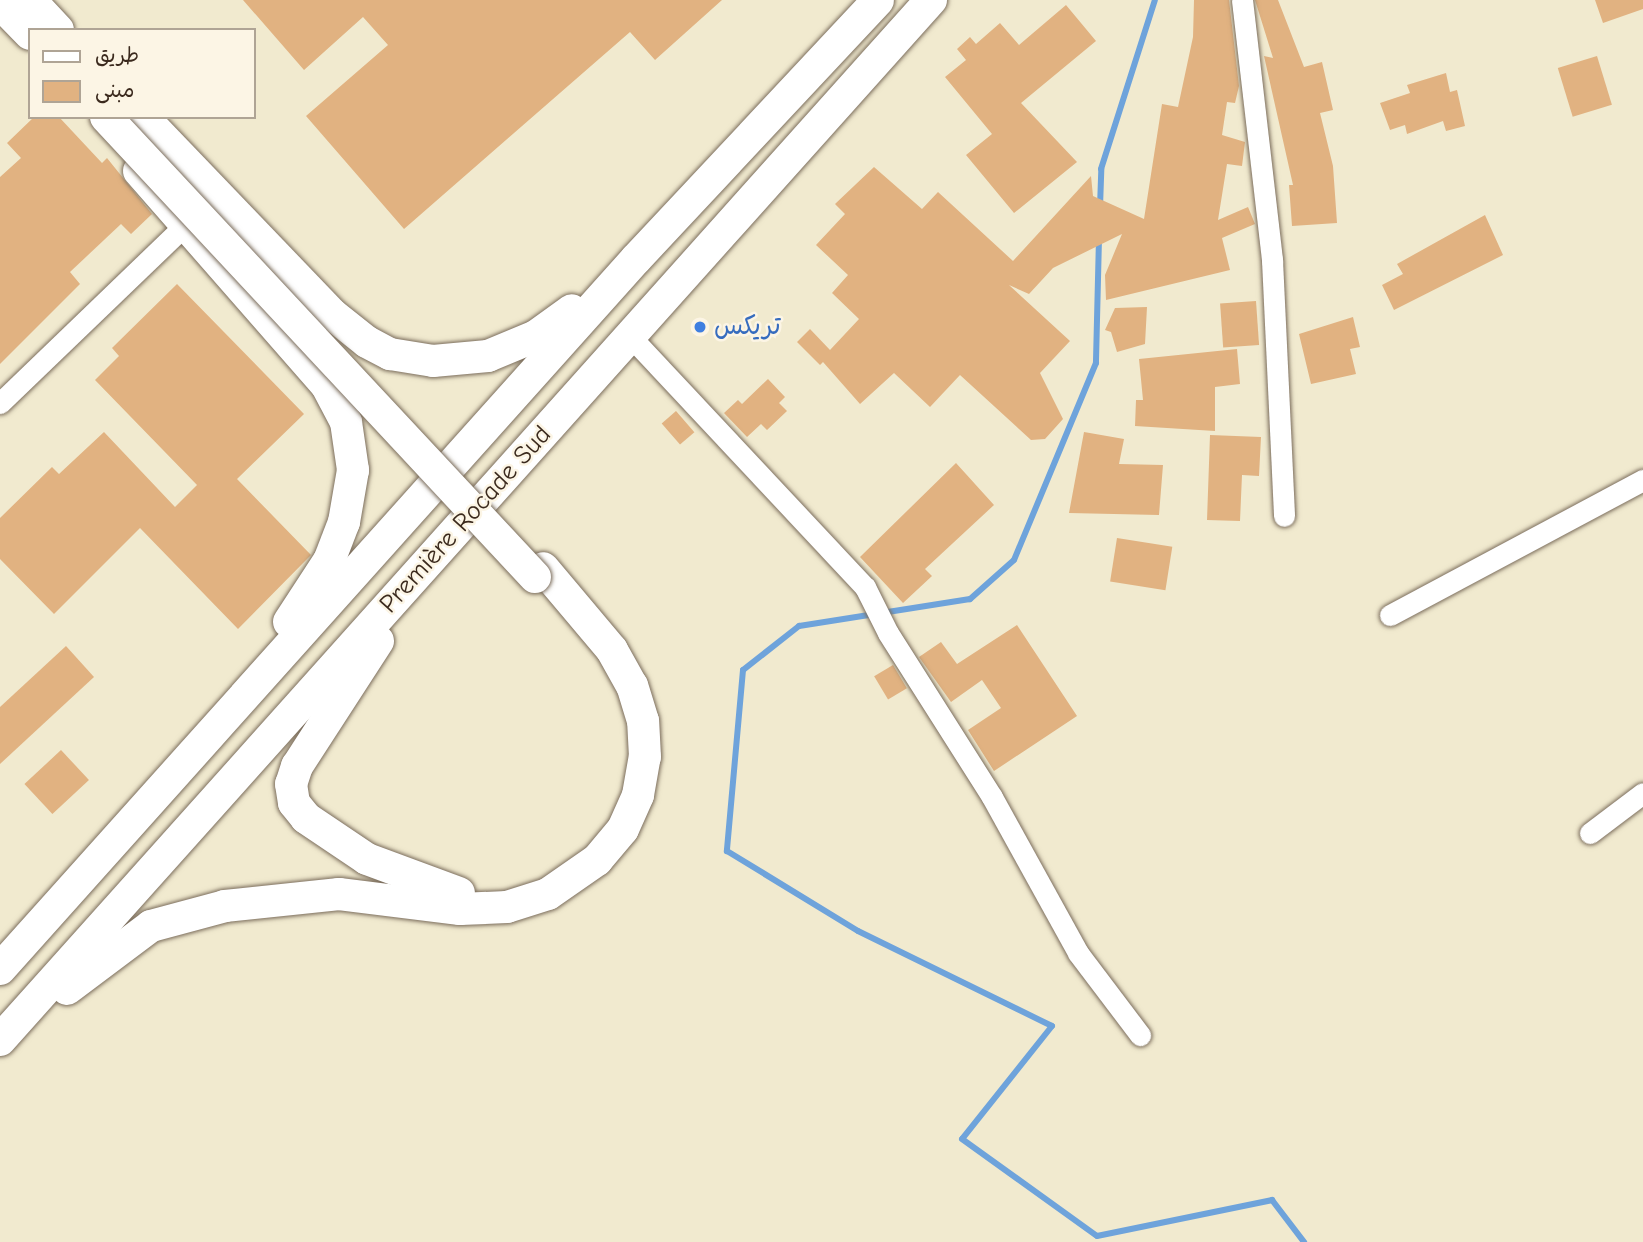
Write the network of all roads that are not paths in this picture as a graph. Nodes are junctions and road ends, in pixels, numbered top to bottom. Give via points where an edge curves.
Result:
1 (30, 0) edge
2 (878, 0) edge
3 (931, 0) edge
4 (1242, 0) edge
5 (0, 3) edge
6 (56, 28) edge
7 (28, 32) edge
8 (100, 119) edge
9 (108, 119) edge
10 (130, 119) edge
11 (145, 119) edge
12 (184, 226) junction
13 (636, 259) junction
14 (630, 336) junction
15 (0, 403) edge
16 (1643, 480) edge
17 (1284, 516) dead end
18 (539, 573) junction
19 (412, 582) junction
20 (1390, 615) dead end
21 (259, 679) junction
22 (1643, 793) edge
23 (1590, 833) dead end
24 (0, 969) edge
25 (1140, 1035) dead end
26 (0, 1040) edge
27 (0, 1047) edge

1 - 6 highway
2 - 13 highway, Première Rocade Sud
3 - 14 highway, Première Rocade Sud
4 - 17 street via 1272,260
5 - 7 highway
8 - 12 highway
9 - 18 highway, bridge
10 - 18 highway
11 - 13 highway via 333,314 390,354 452,362 503,352 544,331
12 - 15 street
12 - 21 highway via 327,386 340,407 352,446 352,487 338,541
13 - 21 highway, Première Rocade Sud
14 - 19 highway, Première Rocade Sud
14 - 25 street via 865,587 888,633 992,797 1078,953
16 - 20 street
18 - 19 highway via 590,637 622,691 633,732 632,774 613,823 576,865 526,891 483,897 426,884 368,859 306,818 291,794 297,766
18 - 27 highway via 612,650 632,686 643,721 645,757 638,795 623,829 597,860 548,894 507,907 460,909 313,895 225,906 163,923 111,952
19 - 26 highway, Première Rocade Sud
21 - 24 highway, Première Rocade Sud
22 - 23 street

